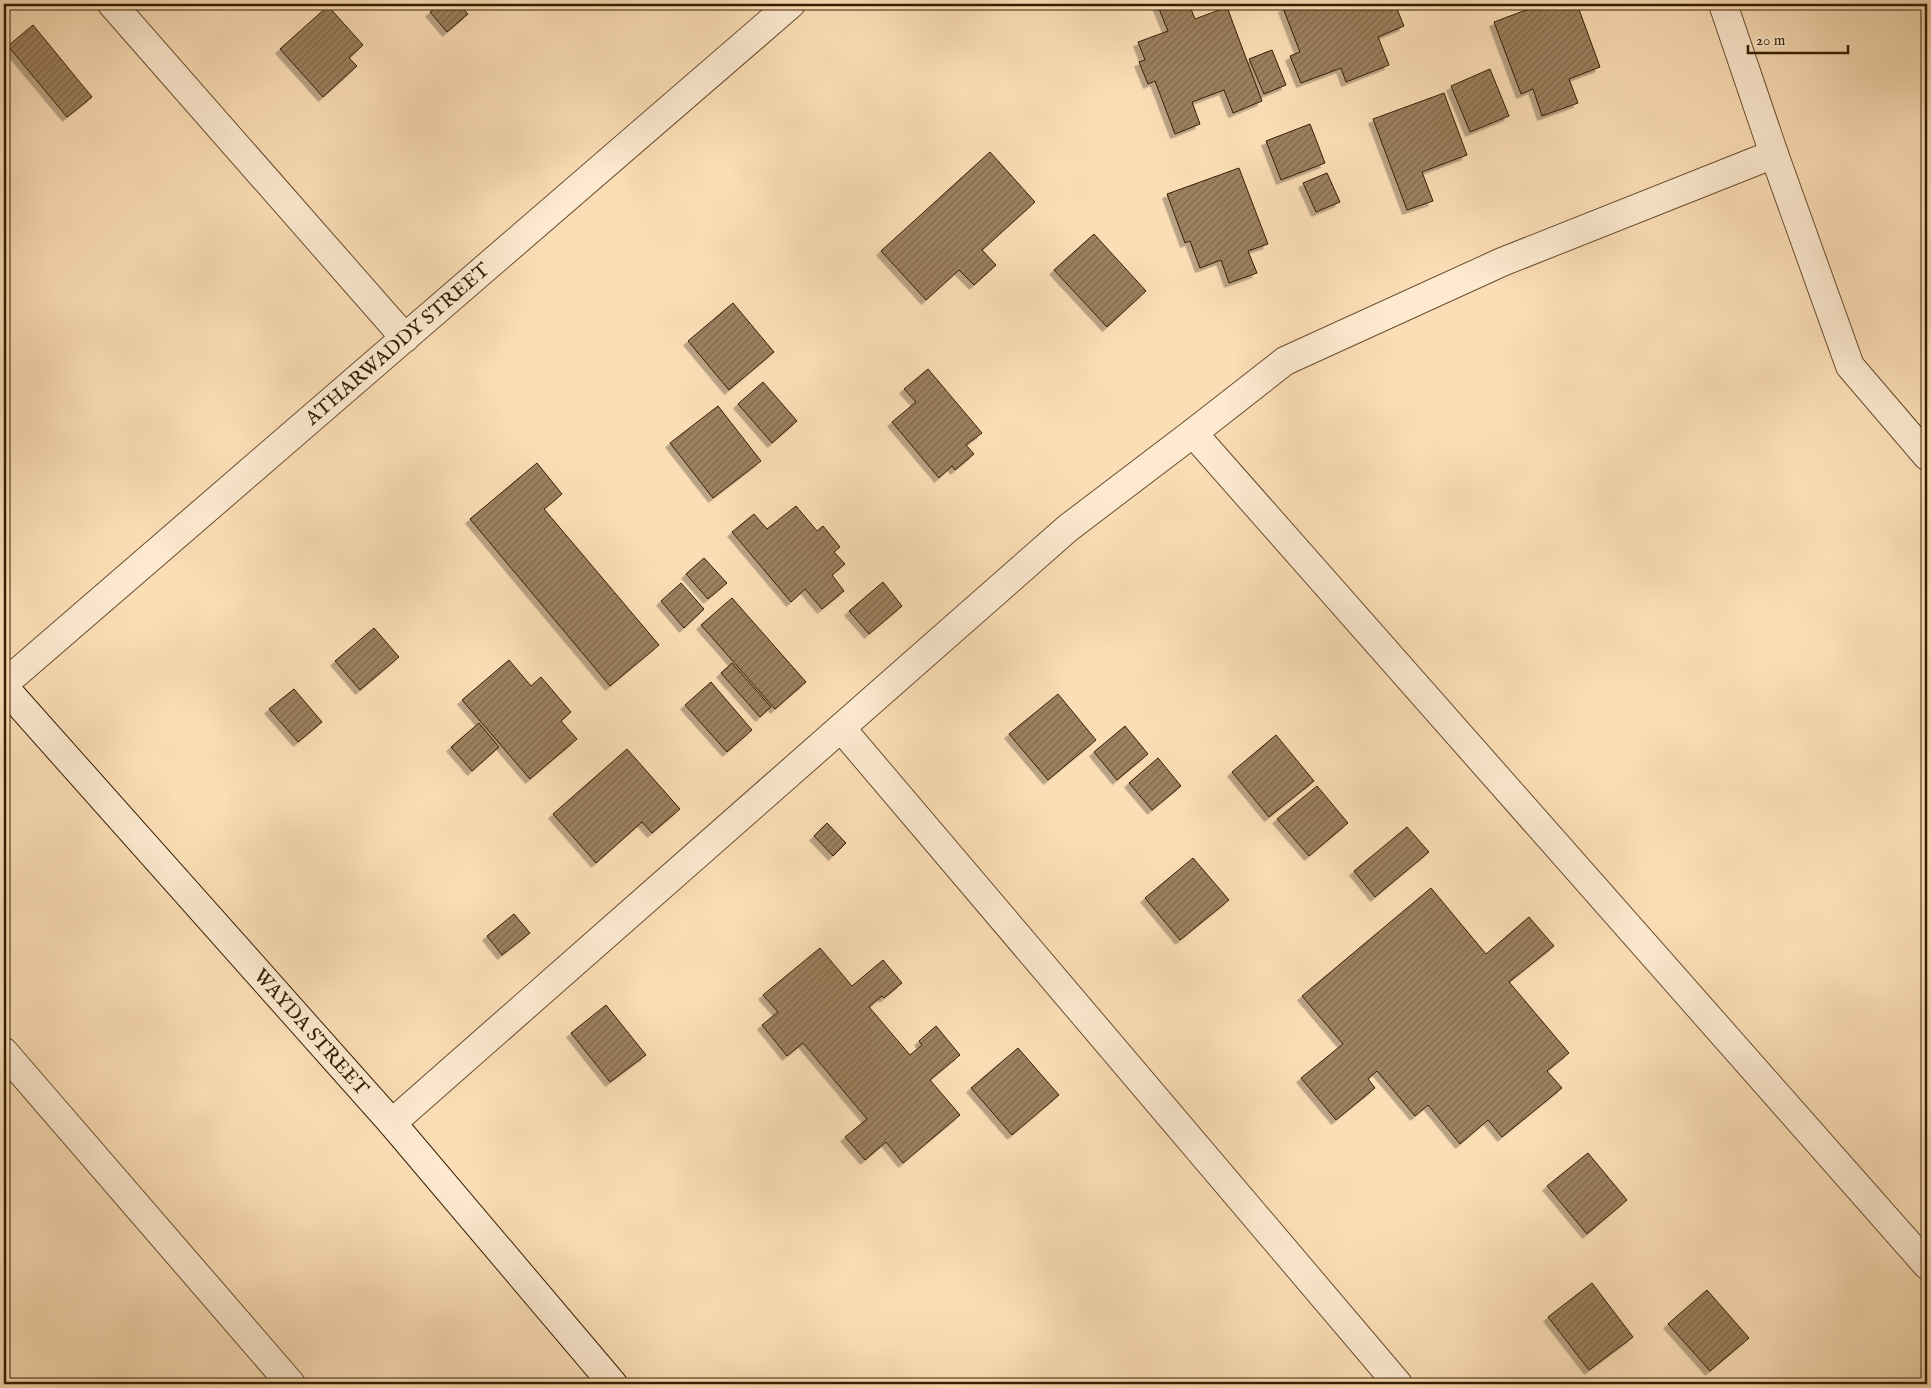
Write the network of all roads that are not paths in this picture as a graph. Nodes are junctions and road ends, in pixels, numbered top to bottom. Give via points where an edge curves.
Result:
1 (112, 4) edge
2 (791, 4) edge
3 (1724, 4) edge
4 (1774, 154) junction
5 (405, 338) junction
6 (1193, 433) junction
7 (1927, 456) edge
8 (4, 685) edge
9 (841, 728) junction
10 (4, 1052) edge
11 (392, 1123) junction
12 (1927, 1264) edge
13 (291, 1384) edge
14 (613, 1384) edge
15 (1398, 1384) edge

1 - 5 street
2 - 5 street, ATHARWADDY STREET
3 - 4 street
4 - 6 street via 1502,262 1285,361
4 - 7 street via 1850,366
5 - 8 street, ATHARWADDY STREET
6 - 9 street via 1068,528
6 - 12 street
8 - 11 street, WAYDA STREET
9 - 11 street
9 - 15 street
10 - 13 street
11 - 14 street, WAYDA STREET

